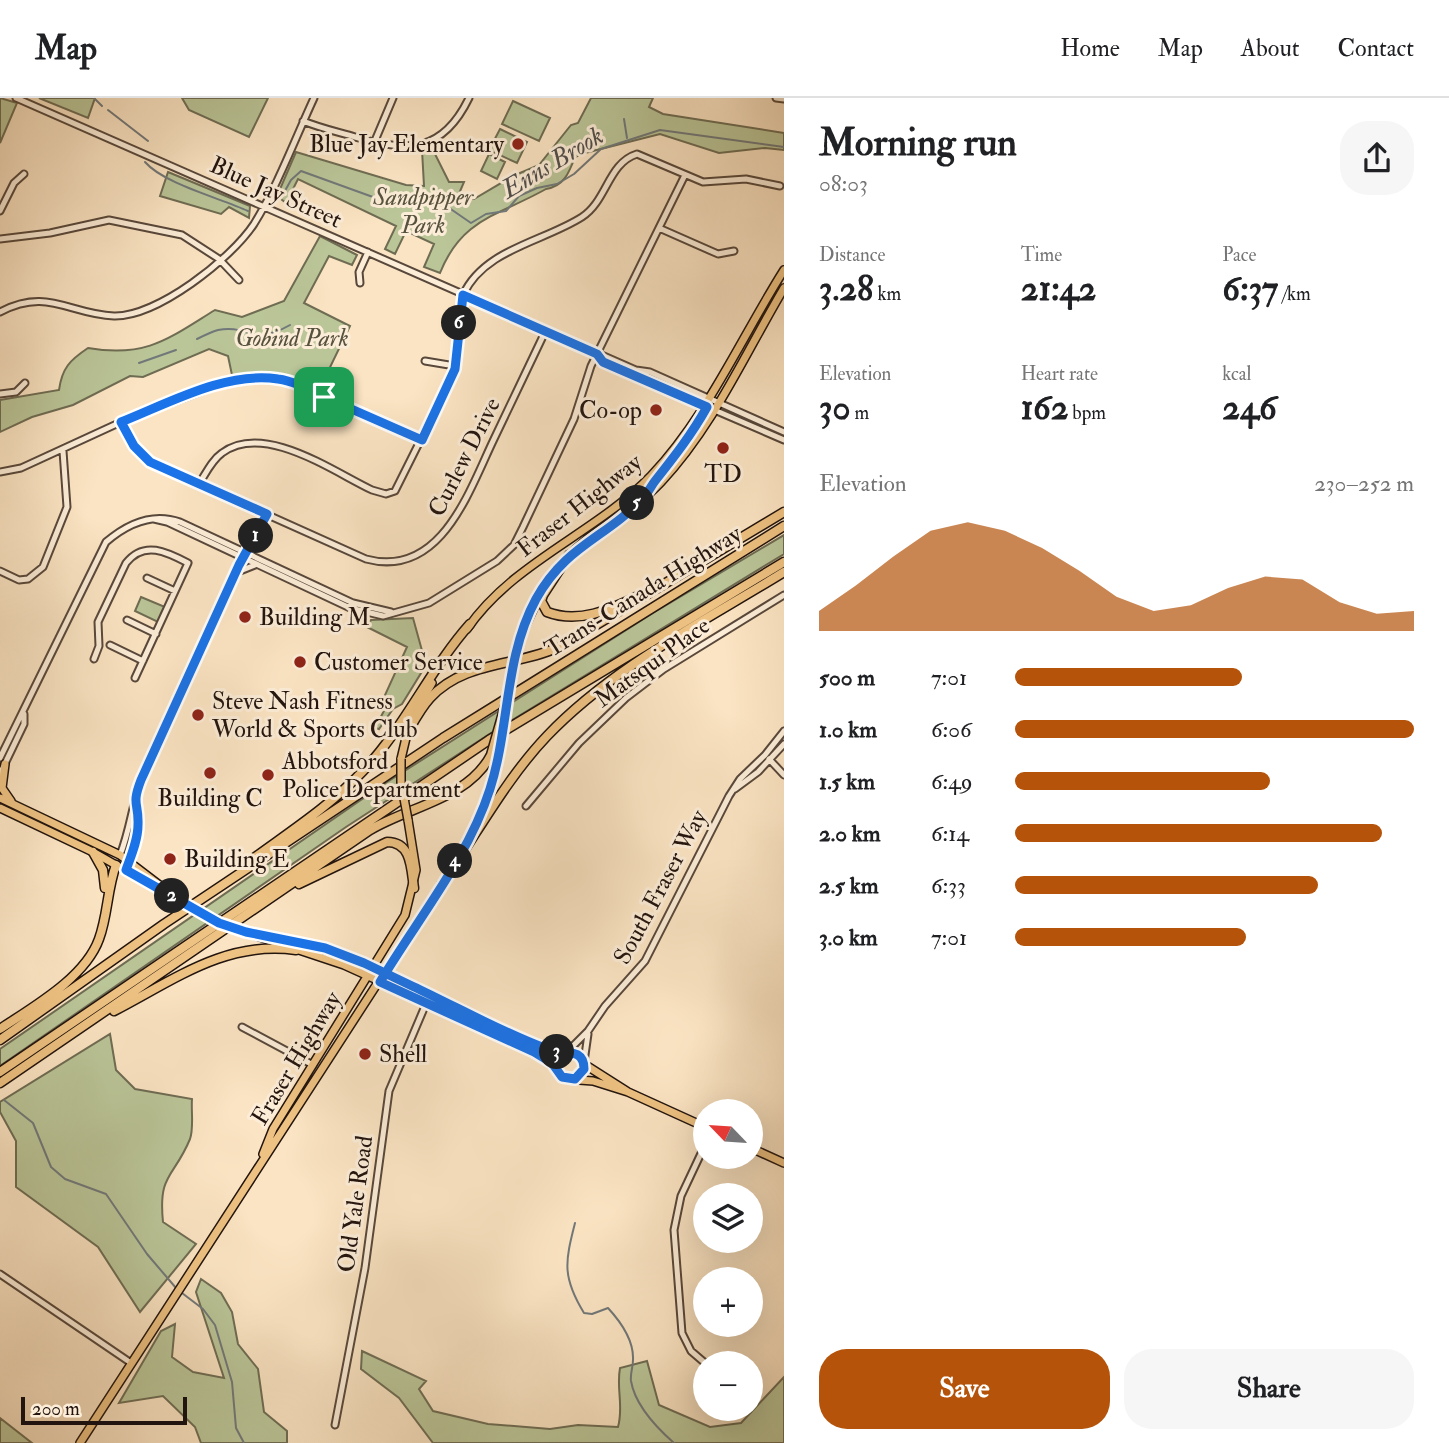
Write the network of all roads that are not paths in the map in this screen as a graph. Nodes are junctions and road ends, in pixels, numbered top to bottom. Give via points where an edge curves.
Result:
1 (16, 98) edge
2 (314, 98) edge
3 (393, 98) edge
4 (469, 98) edge
5 (776, 98) edge
6 (784, 99) edge
7 (303, 121) junction
8 (374, 143) junction
9 (24, 174) dead end
10 (685, 175) junction
11 (780, 186) dead end
12 (264, 205) junction
13 (0, 211) edge
14 (659, 228) junction
15 (0, 237) edge
16 (734, 251) dead end
17 (368, 252) junction
18 (219, 259) junction
19 (784, 270) edge
20 (239, 280) dead end
21 (360, 283) dead end
22 (784, 288) edge
23 (463, 295) junction
24 (0, 312) edge
25 (545, 332) junction
26 (597, 354) junction
27 (425, 361) dead end
28 (455, 366) junction
29 (25, 383) dead end
30 (0, 394) edge
31 (709, 405) junction
32 (121, 422) junction
33 (784, 432) edge
34 (422, 440) junction
35 (784, 440) edge
36 (63, 451) junction
37 (0, 472) edge
38 (199, 484) junction
39 (784, 512) edge
40 (267, 514) junction
41 (784, 526) edge
42 (245, 555) junction
43 (569, 555) junction
44 (784, 562) edge
45 (257, 565) junction
46 (687, 570) junction
47 (0, 571) edge
48 (784, 572) edge
49 (235, 573) junction
50 (147, 578) dead end
51 (175, 591) junction
52 (784, 596) edge
53 (396, 613) junction
54 (127, 620) dead end
55 (470, 624) junction
56 (156, 634) junction
57 (110, 645) dead end
58 (94, 659) dead end
59 (143, 661) junction
60 (135, 678) dead end
61 (505, 706) joint
62 (784, 732) edge
63 (406, 735) junction
64 (784, 744) edge
65 (494, 754) junction
66 (768, 758) junction
67 (2, 761) edge
68 (0, 774) edge
69 (784, 775) edge
70 (0, 798) edge
71 (134, 804) junction
72 (17, 806) junction
73 (526, 806) dead end
74 (0, 810) edge
75 (93, 852) junction
76 (120, 855) junction
77 (130, 860) junction
78 (116, 865) junction
79 (126, 870) junction
80 (441, 885) junction
81 (414, 888) junction
82 (171, 895) junction
83 (106, 897) junction
84 (268, 900) junction
85 (164, 924) junction
86 (246, 932) junction
87 (296, 950) junction
88 (374, 967) junction
89 (385, 973) junction
90 (368, 977) junction
91 (380, 982) junction
92 (428, 998) junction
93 (86, 1025) junction
94 (242, 1027) dead end
95 (0, 1029) edge
96 (589, 1031) junction
97 (0, 1040) edge
98 (566, 1053) junction
99 (584, 1063) junction
100 (313, 1065) junction
101 (557, 1069) junction
102 (0, 1072) edge
103 (575, 1079) junction
104 (0, 1083) edge
105 (628, 1092) junction
106 (693, 1122) edge
107 (763, 1153) edge
108 (260, 1161) junction
109 (784, 1163) edge
110 (694, 1169) edge
111 (0, 1274) edge
112 (693, 1353) edge
113 (131, 1363) junction
114 (335, 1424) dead end
115 (80, 1443) edge

1 - 12 street, Blue Jay Street
2 - 7 street
3 - 8 street
4 - 8 street via 450,127 428,143 400,148
5 - 6 street
7 - 8 street
7 - 12 street
9 - 13 street
10 - 11 street via 703,182 746,179
10 - 14 street
10 - 23 street via 648,157 626,158 583,217 487,264
12 - 17 street, Blue Jay Street
12 - 18 street via 245,235
14 - 16 street via 718,254
14 - 26 street
15 - 18 street via 50,233 109,220 182,235
17 - 21 street via 359,272
17 - 23 street, Blue Jay Street
18 - 20 street
18 - 24 street via 172,299 143,312 97,314 36,300
19 - 31 main road
22 - 31 main road
23 - 25 street, Blue Jay Street
23 - 28 street
25 - 26 street, Blue Jay Street
25 - 40 street, Curlew Drive via 455,520 419,554 397,563 381,563
26 - 31 street, Blue Jay Street via 603,362
26 - 53 street via 574,419 514,544 497,561 429,603
27 - 28 street
28 - 34 street
29 - 30 street via 16,392
31 - 33 street
31 - 35 street
31 - 43 main road, Fraser Highway via 680,458 645,497
31 - 55 main road, Fraser Highway via 629,497 529,568
32 - 34 street via 221,384 266,377 299,386
32 - 36 street
32 - 38 street, Curlew Drive via 134,446 150,462
34 - 38 street via 403,481 386,494 269,442 248,441 222,453
36 - 37 street
36 - 47 street via 67,507 43,567 19,580
38 - 40 street, Curlew Drive
39 - 46 highway
40 - 42 street
41 - 85 highway, Trans-Canada Highway via 443,738
42 - 45 street
42 - 49 street
42 - 53 street via 353,603
42 - 67 street via 153,519 121,529 106,542 24,714 24,724
43 - 46 highway via 543,595 544,609 551,614 597,614
43 - 61 main road, Fraser Highway, bridge via 536,600 516,648
44 - 102 highway, Trans-Canada Highway via 489,740
45 - 49 street
45 - 53 street via 350,608 383,616
46 - 63 highway via 550,651 481,667 451,680 425,704
48 - 80 highway via 635,663 572,712 523,763
49 - 71 street
50 - 51 street
51 - 56 street
51 - 58 street via 188,563 152,549 133,554 98,622 99,646
52 - 73 street, Matsqui Place via 664,669 626,698 579,743
54 - 56 street
55 - 63 main road, Fraser Highway via 415,709
55 - 85 highway via 355,779
56 - 59 street
57 - 59 street
59 - 60 street
61 - 65 highway, bridge
62 - 66 street, South Fraser Way
63 - 81 main road, Fraser Highway, bridge via 401,771 416,870
64 - 66 street, South Fraser Way
65 - 80 main road, Fraser Highway via 484,807
65 - 84 highway via 467,785 387,820
66 - 69 street
66 - 96 street, South Fraser Way via 735,789 645,961
67 - 68 street
67 - 72 main road via 2,788
70 - 72 main road
71 - 76 street
71 - 77 street via 139,822
72 - 76 main road
74 - 75 main road
75 - 78 main road
75 - 83 highway via 103,870
76 - 77 main road
76 - 78 main road
77 - 79 main road
77 - 82 main road
78 - 79 main road
78 - 83 highway
79 - 82 main road
80 - 89 main road, Fraser Highway
81 - 84 highway via 409,856 403,846 387,842
81 - 88 main road, Fraser Highway via 405,915
82 - 86 main road, bridge via 210,919
83 - 95 highway via 101,933 87,959 65,982
84 - 93 highway
85 - 97 highway, Trans-Canada Highway
86 - 87 main road
86 - 88 main road via 316,946
87 - 90 main road
87 - 93 highway via 259,947 229,953
88 - 89 main road
88 - 90 main road, Fraser Highway
89 - 91 main road, Fraser Highway
89 - 92 main road
90 - 91 main road
90 - 100 main road, Fraser Highway
91 - 92 main road
91 - 108 main road, Fraser Highway via 282,1135
92 - 98 main road
92 - 101 main road via 534,1052
92 - 114 street, Old Yale Road via 387,1099 365,1268
93 - 104 highway
94 - 100 street
96 - 98 street, South Fraser Way
96 - 99 street, South Fraser Way
98 - 99 main road via 576,1053
98 - 101 main road
99 - 103 main road
99 - 105 main road
100 - 108 main road, Fraser Highway via 273,1129
101 - 103 main road via 566,1079
103 - 105 main road
105 - 106 main road
107 - 109 main road
108 - 113 main road, Fraser Highway
110 - 112 street via 681,1196 674,1230 682,1333
111 - 113 street
113 - 115 main road, Fraser Highway

